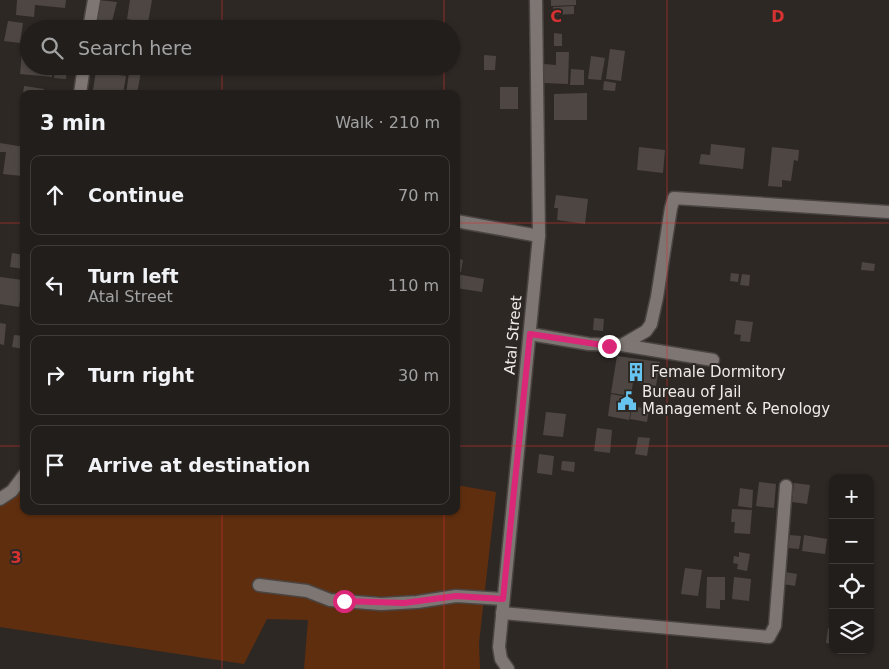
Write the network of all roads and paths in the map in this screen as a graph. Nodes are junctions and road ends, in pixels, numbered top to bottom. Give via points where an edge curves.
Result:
1 (94, 0) edge
2 (536, 0) edge
3 (91, 20) edge
4 (83, 75) edge
5 (81, 90) edge
6 (889, 212) edge
7 (460, 222) edge
8 (539, 236) junction
9 (530, 334) junction
10 (622, 345) junction
11 (713, 360) dead end
12 (20, 480) edge
13 (786, 486) dead end
14 (0, 499) edge
15 (258, 585) dead end
16 (503, 599) junction
17 (502, 613) junction
18 (508, 669) edge

1 - 3 street
2 - 8 street, Atal Street
4 - 5 street
6 - 10 street via 674,198 651,324 646,331
7 - 8 street
8 - 9 street, Atal Street
9 - 10 street via 589,344
9 - 16 street, Atal Street
10 - 11 street
12 - 14 street
13 - 17 street via 776,626 769,637
15 - 16 street via 307,591 330,600 381,604 456,596
16 - 17 street, Atal Street
17 - 18 street, Atal Street via 499,648

